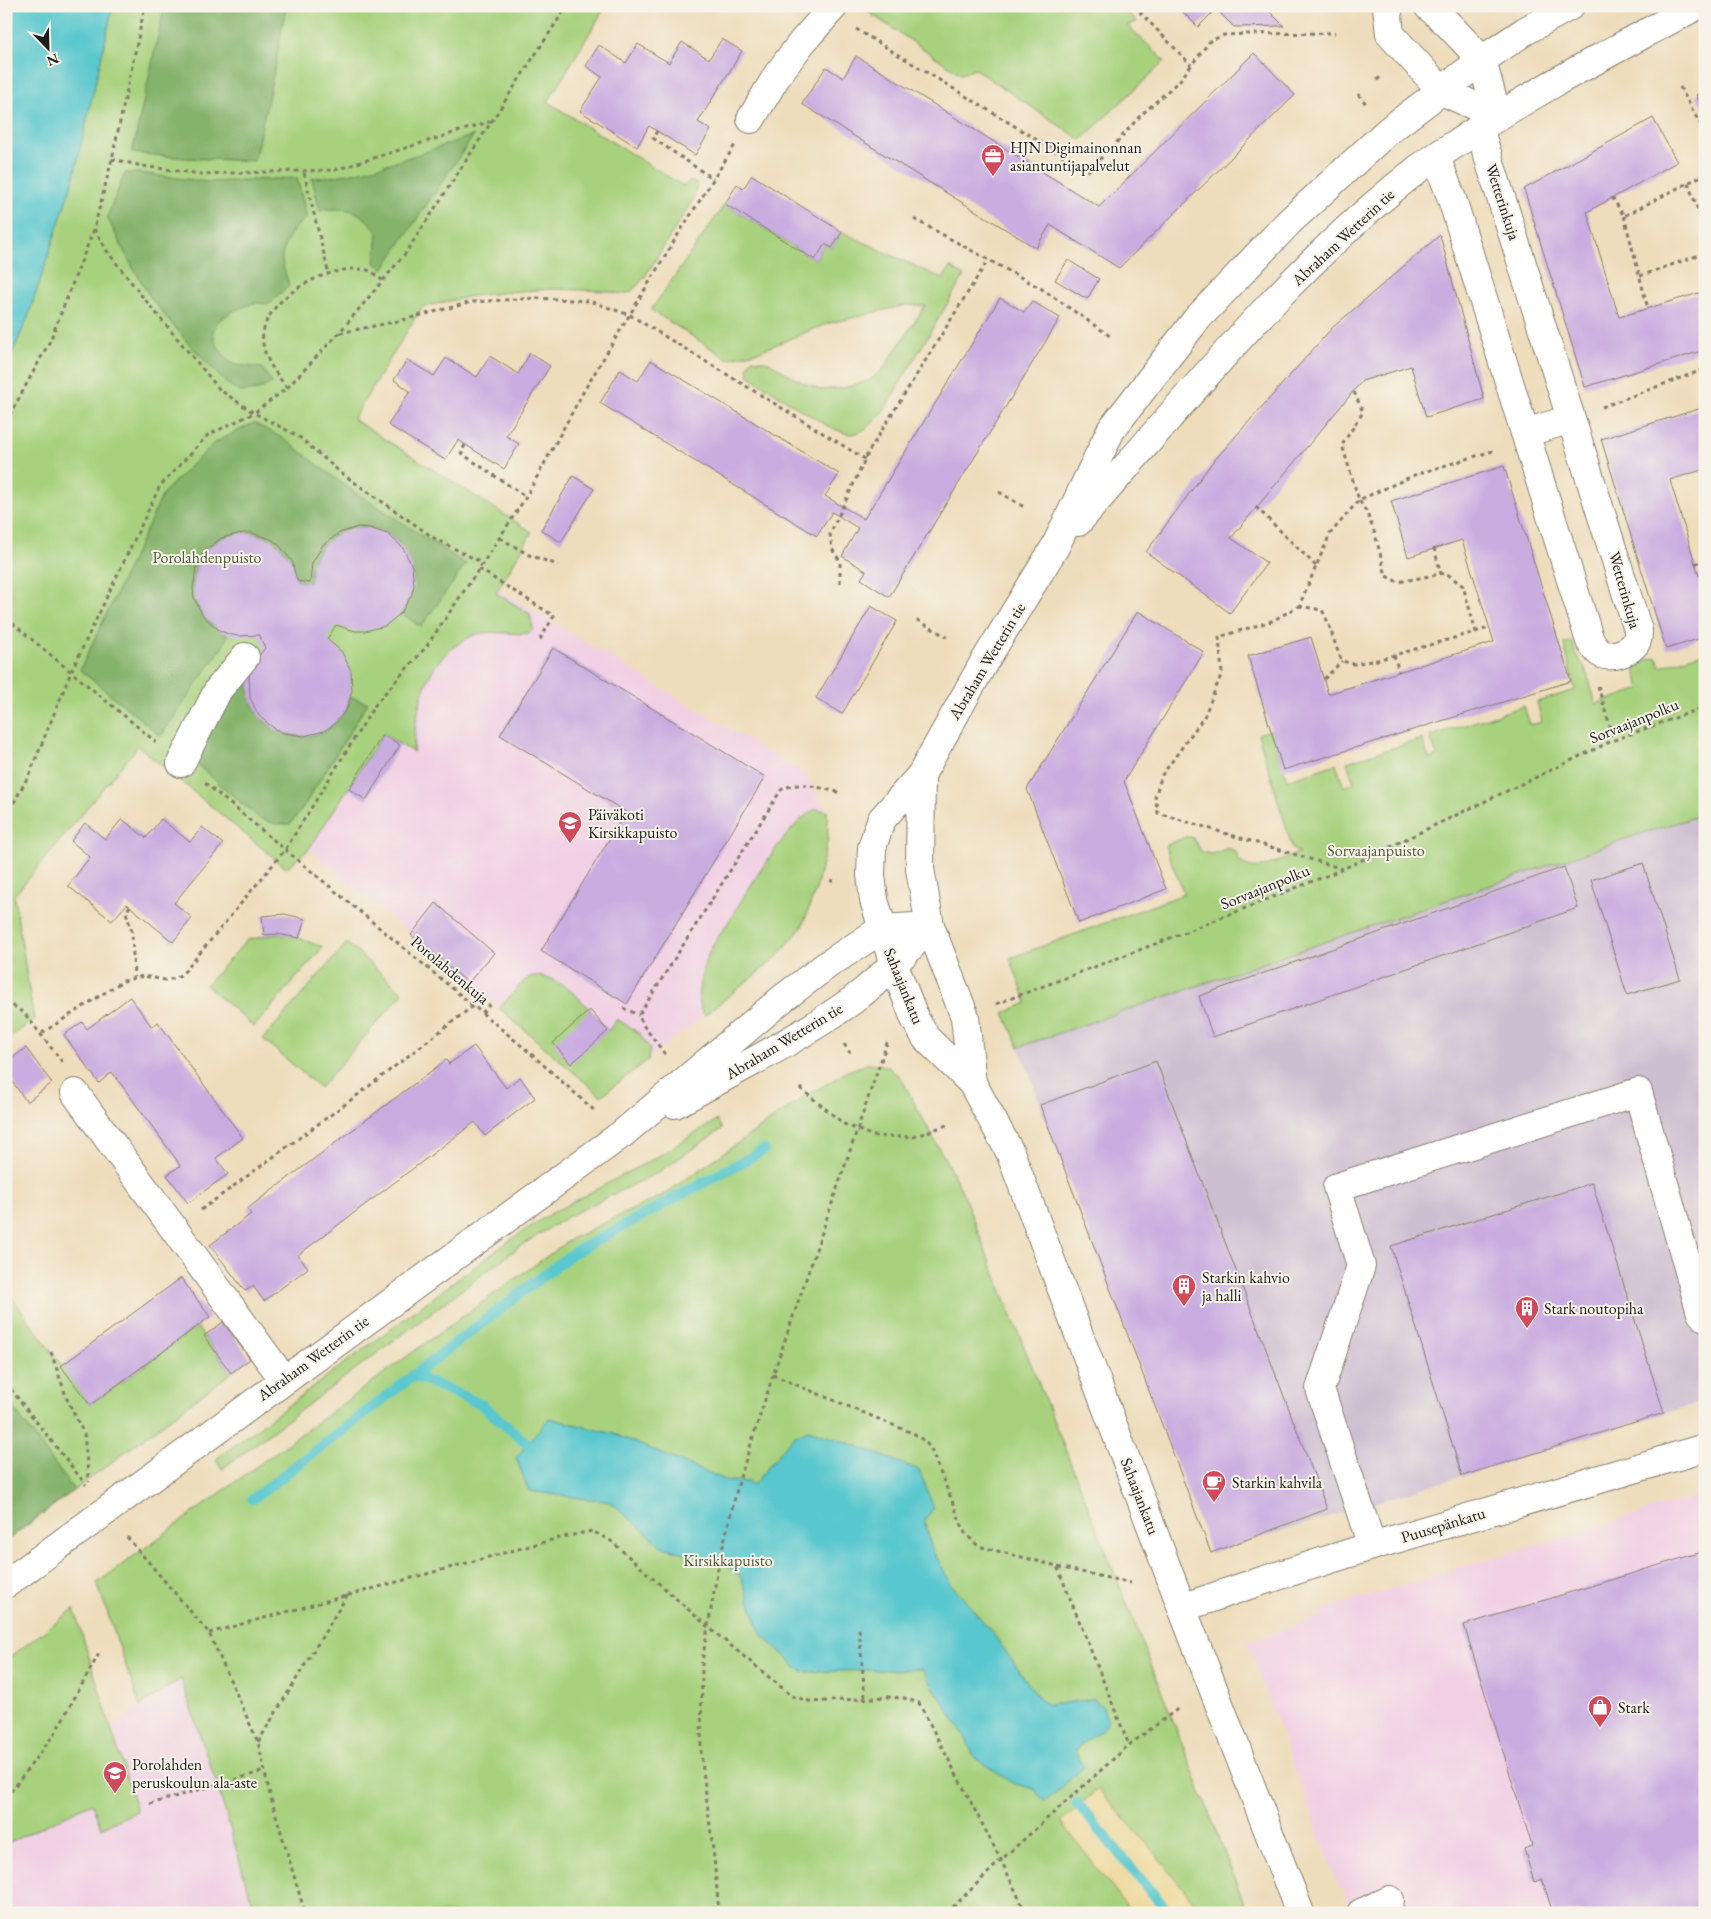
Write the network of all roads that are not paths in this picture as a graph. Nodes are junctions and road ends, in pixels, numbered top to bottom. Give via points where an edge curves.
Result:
1 (1387, 6) edge
2 (1428, 6) edge
3 (1570, 6) edge
4 (1696, 6) edge
5 (831, 9) edge
6 (1482, 60) junction
7 (1442, 91) junction
8 (751, 119) road end
9 (1488, 122) junction
10 (1436, 157) junction
11 (1571, 419) junction
12 (1526, 436) junction
13 (1055, 548) junction
14 (245, 657) dead end
15 (181, 763) road end
16 (921, 775) junction
17 (930, 926) junction
18 (882, 929) junction
19 (894, 965) junction
20 (972, 1084) junction
21 (74, 1093) road end
22 (622, 1134) junction
23 (1705, 1317) edge
24 (284, 1380) junction
25 (1705, 1448) edge
26 (1372, 1546) junction
27 (6, 1584) edge
28 (1182, 1608) junction
29 (1390, 1900) dead end
30 (1300, 1913) edge
31 (1361, 1913) edge

1 - 7 main road via 1390,34
2 - 6 main road
3 - 6 main road, Abraham Wetterin tie
4 - 9 main road, Abraham Wetterin tie via 1556,81
5 - 8 main road via 778,74
6 - 7 main road, Abraham Wetterin tie
6 - 9 main road, Wetterinkuja
7 - 9 main road
7 - 13 main road, Abraham Wetterin tie via 1388,131 1289,222 1196,320 1111,430
9 - 10 main road, Abraham Wetterin tie
9 - 11 main road, Wetterinkuja
10 - 12 main road
10 - 13 main road, Abraham Wetterin tie via 1347,229 1234,342
11 - 12 main road
11 - 12 main road, Wetterinkuja via 1638,630 1638,640 1633,647 1620,654 1607,656 1590,641
13 - 16 main road, Abraham Wetterin tie via 983,664
14 - 15 main road via 218,690
16 - 17 main road, Abraham Wetterin tie via 920,869
16 - 18 main road, Abraham Wetterin tie via 882,819 872,848 874,900
17 - 18 main road, Abraham Wetterin tie
17 - 19 main road, Abraham Wetterin tie
17 - 20 main road, Sahaajankatu via 965,1017
18 - 19 main road, Sahaajankatu
18 - 22 main road, Abraham Wetterin tie via 782,999
19 - 20 main road, Sahaajankatu via 926,1038
19 - 22 main road, Abraham Wetterin tie via 854,999 808,1031
20 - 28 main road, Sahaajankatu via 1010,1152
21 - 24 main road
22 - 24 main road, Abraham Wetterin tie
23 - 26 main road via 1701,1313 1638,1092 1337,1186 1360,1266 1320,1388
24 - 27 main road, Abraham Wetterin tie
25 - 26 main road, Puusepänkatu
26 - 28 main road, Puusepänkatu
28 - 30 main road, Sahaajankatu
29 - 31 main road

